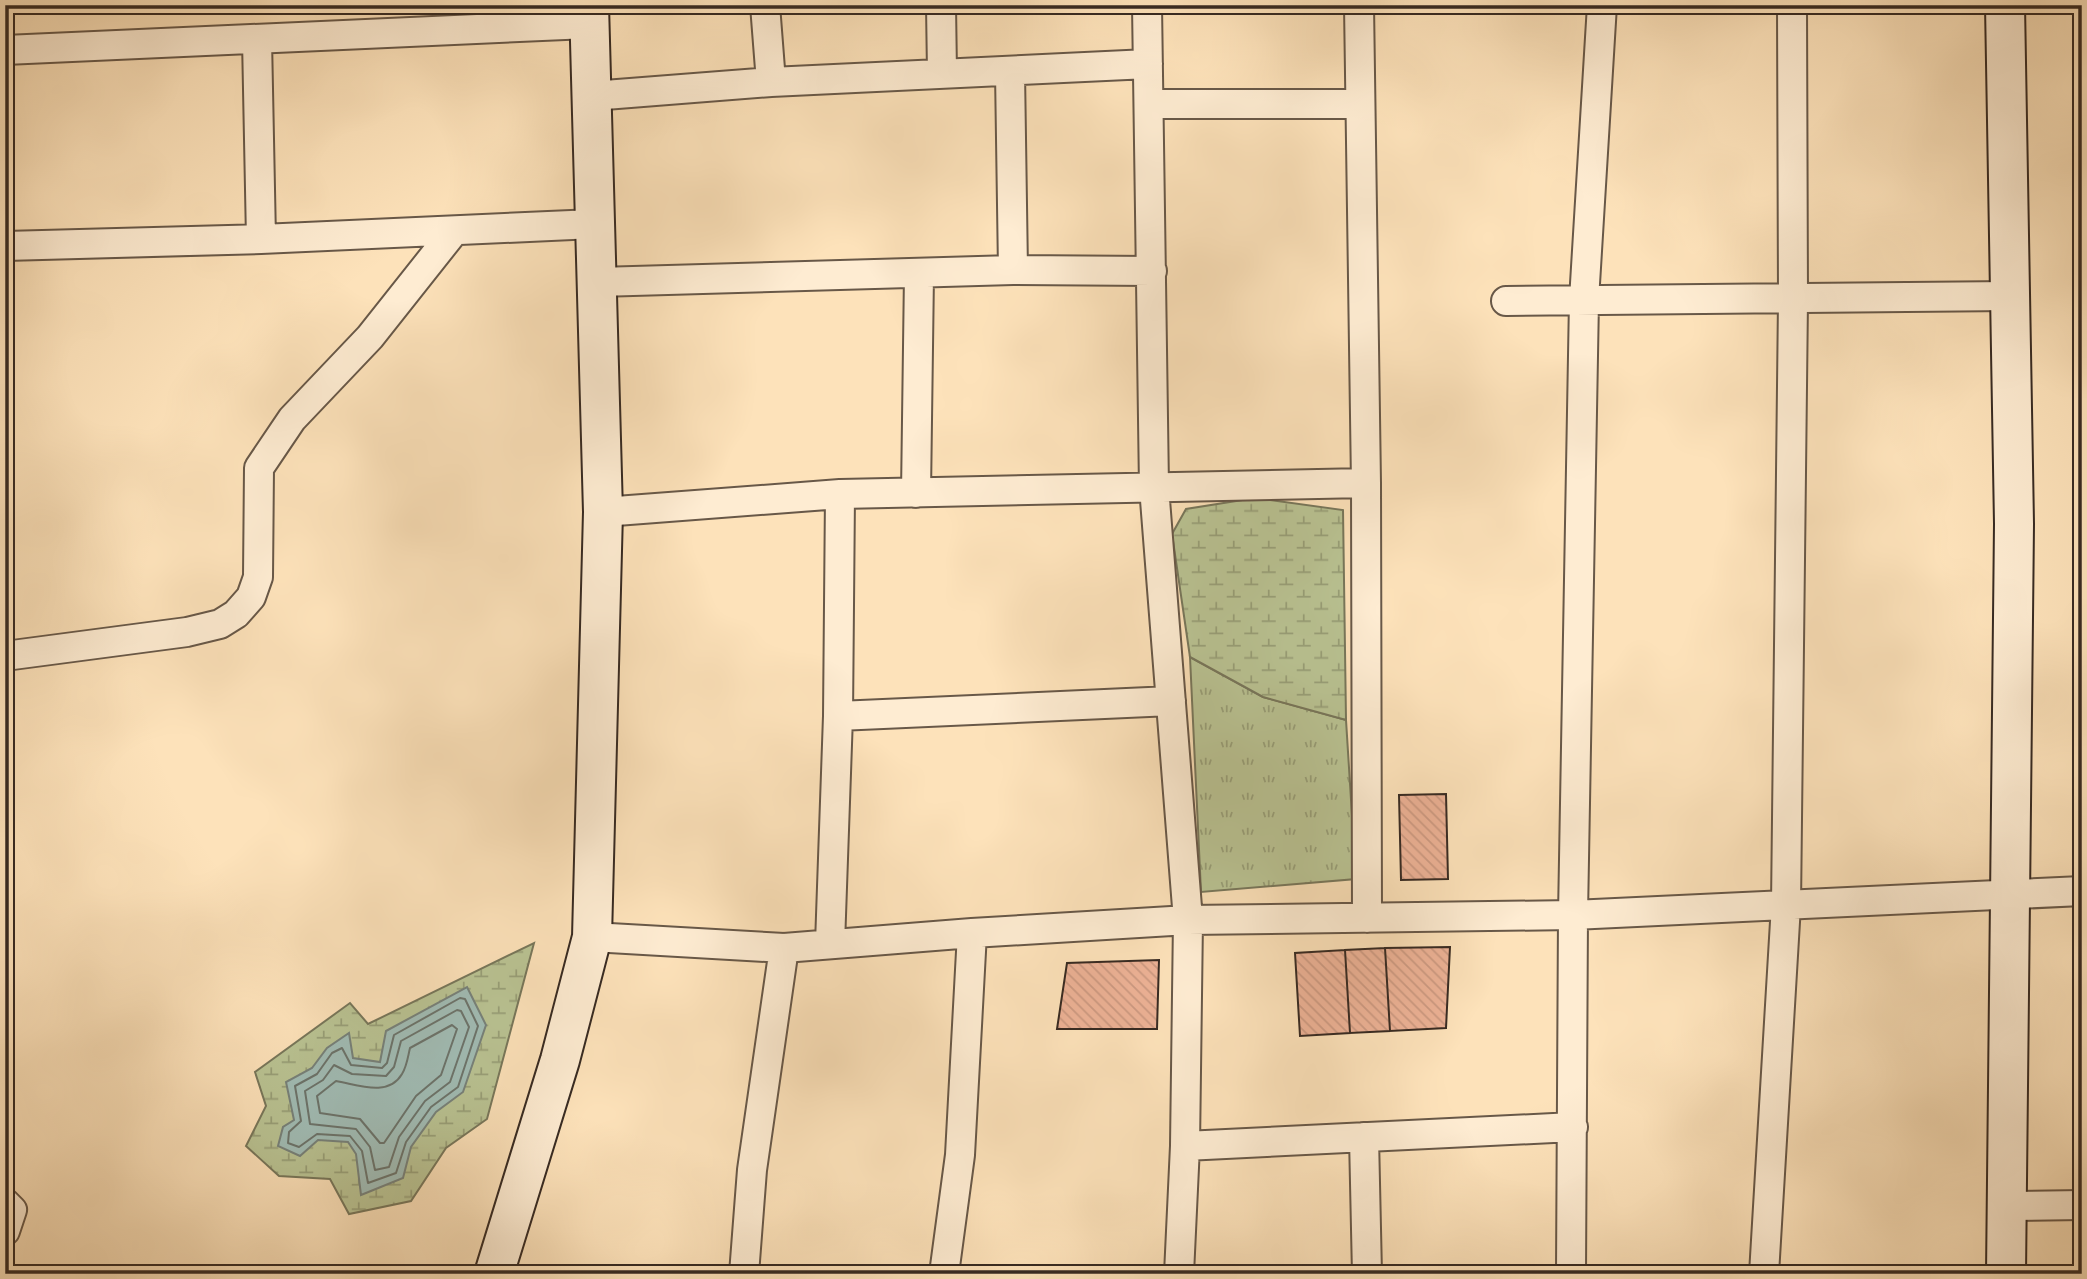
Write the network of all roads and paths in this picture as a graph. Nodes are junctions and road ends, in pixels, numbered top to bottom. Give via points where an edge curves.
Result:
1 (765, 5) edge
2 (941, 5) edge
3 (1147, 5) edge
4 (1359, 5) edge
5 (1602, 5) edge
6 (1792, 5) edge
7 (2005, 5) edge
8 (588, 15) edge
9 (257, 39) junction
10 (5, 50) edge
11 (1147, 64) junction
12 (1010, 72) junction
13 (942, 73) junction
14 (771, 82) junction
15 (592, 96) junction
16 (1150, 104) junction
17 (1360, 104) junction
18 (594, 224) junction
19 (454, 231) junction
20 (261, 239) junction
21 (5, 246) edge
22 (1013, 270) junction
23 (1152, 271) junction
24 (919, 274) junction
25 (598, 282) junction
26 (2010, 296) junction
27 (1584, 300) junction
28 (1793, 300) junction
29 (1506, 302) dead end
30 (1366, 483) junction
31 (1154, 487) junction
32 (916, 493) junction
33 (840, 494) junction
34 (603, 512) junction
35 (5, 656) edge
36 (1171, 701) junction
37 (838, 716) junction
38 (2082, 891) edge
39 (2010, 893) junction
40 (1786, 905) junction
41 (1573, 915) junction
42 (1367, 918) junction
43 (1188, 920) junction
44 (972, 933) junction
45 (592, 937) junction
46 (830, 944) junction
47 (784, 948) junction
48 (1573, 1127) junction
49 (1364, 1137) junction
50 (1185, 1146) junction
51 (5, 1203) edge
52 (2082, 1205) edge
53 (2007, 1206) junction
54 (5, 1231) edge
55 (494, 1274) edge
56 (744, 1274) edge
57 (944, 1274) edge
58 (1180, 1274) edge
59 (1367, 1274) edge
60 (1571, 1274) edge
61 (1764, 1274) edge
62 (2006, 1274) edge

1 - 14 street
2 - 13 street
3 - 11 street
4 - 17 street
5 - 27 street
6 - 28 street
7 - 26 street
8 - 9 street
8 - 15 street
9 - 10 street
9 - 20 street
11 - 12 street
11 - 16 street
12 - 13 street
12 - 22 street
13 - 14 street
14 - 15 street
15 - 18 street
16 - 17 street
16 - 23 street
17 - 30 street
18 - 19 street
18 - 25 street
19 - 20 street
19 - 35 street via 370,337 292,419 259,468 258,577 251,597 236,614 220,624 187,632
20 - 21 street
22 - 23 street
22 - 24 street
23 - 31 street
24 - 25 street
24 - 32 street
25 - 34 street
26 - 28 street
26 - 39 street via 2014,524
27 - 28 street
27 - 29 street
27 - 41 street
28 - 40 street
30 - 31 street
30 - 42 street
31 - 32 street
31 - 36 street
32 - 33 street
33 - 34 street
33 - 37 street
34 - 45 street
36 - 37 street
36 - 43 street
37 - 46 street
38 - 39 street
39 - 40 street
39 - 53 street
40 - 41 street
40 - 61 street
41 - 42 street
41 - 48 street
42 - 43 street
43 - 44 street
43 - 50 street
44 - 46 street
44 - 57 street via 960,1155
45 - 47 street
45 - 55 street via 560,1060
46 - 47 street
47 - 56 street via 752,1170
48 - 49 street
48 - 60 street
49 - 50 street
49 - 59 street
50 - 58 street
51 - 54 street via 12,1210
52 - 53 street
53 - 62 street

